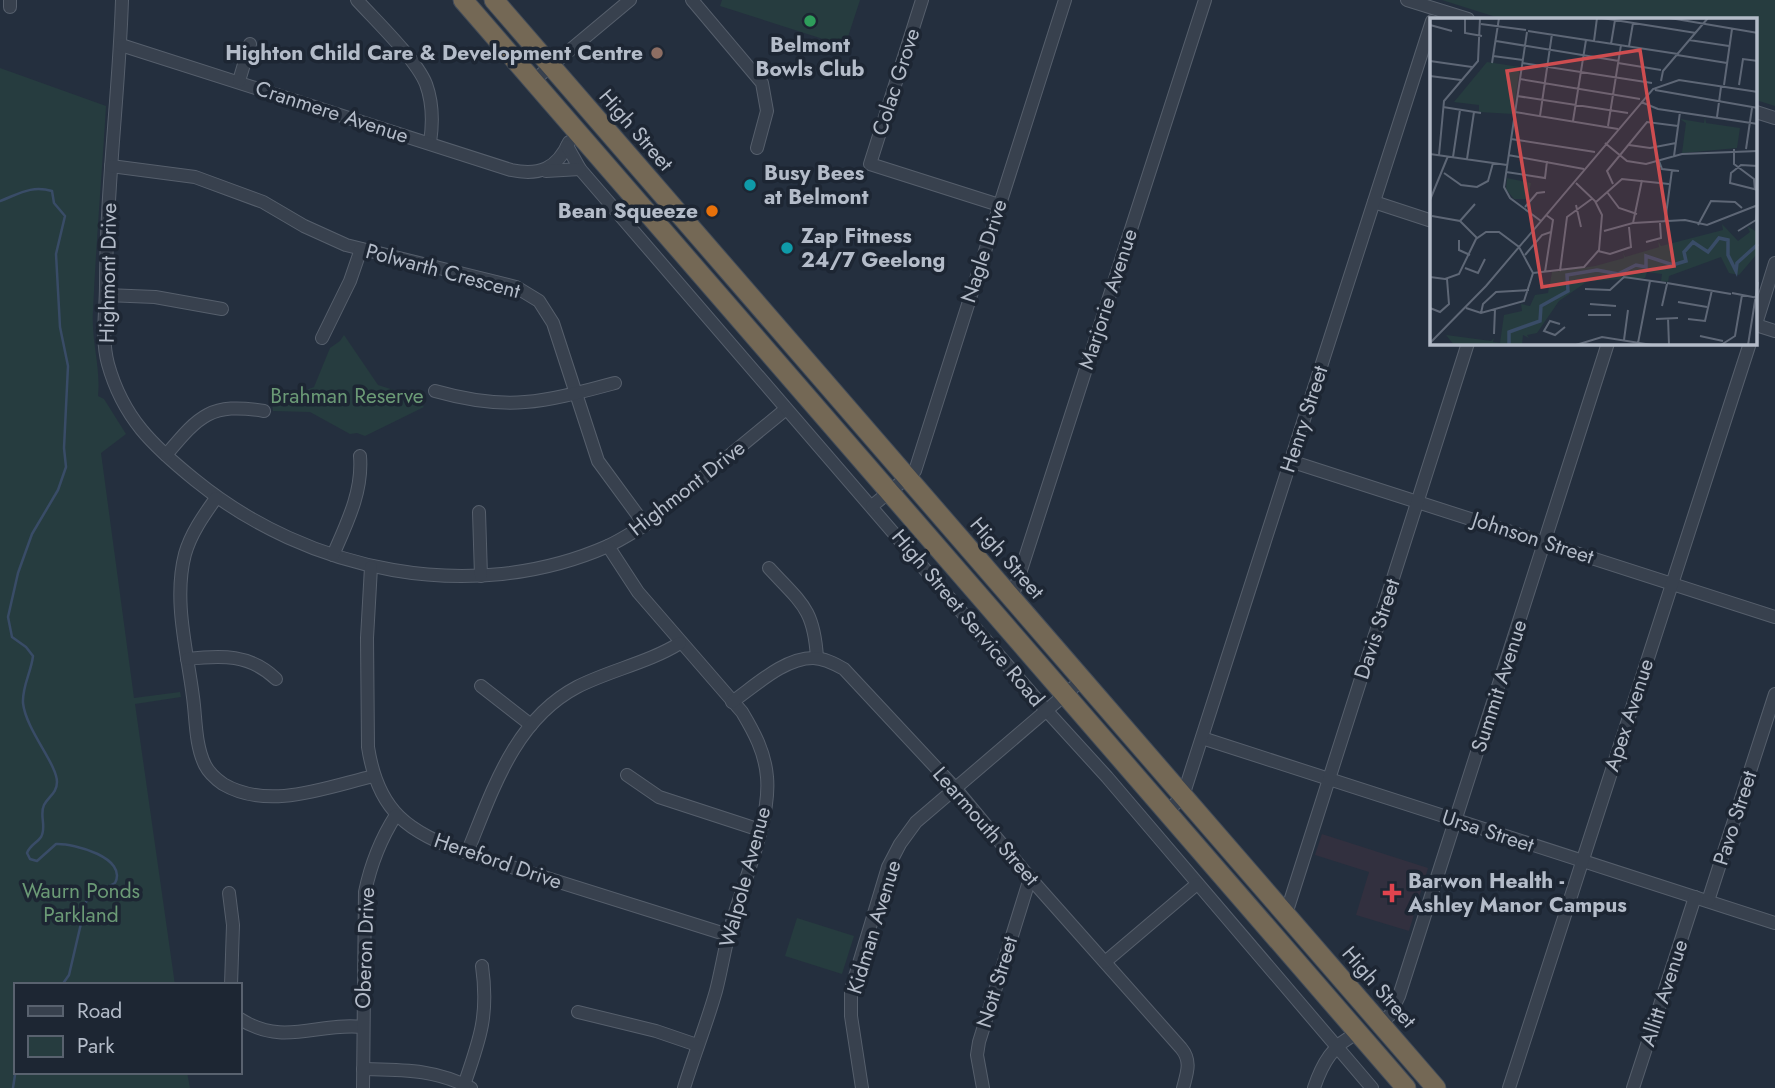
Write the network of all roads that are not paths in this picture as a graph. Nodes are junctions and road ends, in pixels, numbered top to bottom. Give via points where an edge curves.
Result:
1 (122, 0) edge
2 (357, 0) edge
3 (463, 0) edge
4 (494, 0) edge
5 (630, 0) edge
6 (692, 0) edge
7 (922, 0) edge
8 (1065, 0) edge
9 (1205, 0) edge
10 (1407, 0) edge
11 (1433, 16) edge
12 (1456, 18) edge
13 (1430, 25) edge
14 (121, 44) junction
15 (250, 44) dead end
16 (550, 66) junction
17 (533, 80) junction
18 (239, 81) junction
19 (1758, 113) edge
20 (1775, 118) edge
21 (571, 125) junction
22 (430, 143) junction
23 (567, 146) junction
24 (757, 148) dead end
25 (111, 166) junction
26 (580, 169) junction
27 (544, 171) junction
28 (1374, 202) junction
29 (999, 205) junction
30 (1430, 220) edge
31 (361, 249) junction
32 (1775, 263) edge
33 (106, 295) junction
34 (222, 309) dead end
35 (1758, 318) edge
36 (1758, 325) edge
37 (1775, 331) edge
38 (322, 338) dead end
39 (1467, 345) edge
40 (1607, 345) edge
41 (1749, 345) edge
42 (615, 383) dead end
43 (435, 391) dead end
44 (576, 394) junction
45 (786, 409) junction
46 (264, 411) dead end
47 (166, 455) junction
48 (360, 456) dead end
49 (1290, 461) junction
50 (908, 478) junction
51 (888, 492) junction
52 (216, 498) junction
53 (1419, 502) junction
54 (872, 506) junction
55 (479, 512) dead end
56 (645, 525) junction
57 (1544, 542) junction
58 (608, 546) junction
59 (333, 555) junction
60 (371, 567) junction
61 (768, 568) dead end
62 (481, 576) junction
63 (1672, 583) junction
64 (1012, 598) junction
65 (1775, 617) edge
66 (680, 643) junction
67 (817, 658) junction
68 (187, 659) junction
69 (276, 679) dead end
70 (1082, 680) junction
71 (481, 686) dead end
72 (1775, 694) edge
73 (1064, 695) junction
74 (732, 702) junction
75 (1046, 710) junction
76 (531, 725) junction
77 (1202, 738) junction
78 (628, 775) dead end
79 (374, 776) junction
80 (1328, 779) junction
81 (955, 788) junction
82 (1183, 796) junction
83 (1167, 813) junction
84 (396, 815) junction
85 (1456, 820) junction
86 (760, 830) junction
87 (467, 853) junction
88 (1583, 861) junction
89 (1030, 878) junction
90 (1197, 884) junction
91 (229, 894) dead end
92 (1701, 899) junction
93 (1286, 914) junction
94 (1775, 923) edge
95 (728, 935) junction
96 (1105, 962) junction
97 (482, 966) dead end
98 (231, 983) edge
99 (578, 1012) dead end
100 (242, 1019) edge
101 (1380, 1023) junction
102 (363, 1027) junction
103 (1358, 1033) junction
104 (697, 1045) junction
105 (1339, 1047) junction
106 (363, 1069) junction
107 (1435, 1085) edge
108 (468, 1086) edge
109 (363, 1088) edge
110 (684, 1088) edge
111 (862, 1088) edge
112 (983, 1088) edge
113 (1183, 1088) edge
114 (1314, 1088) edge
115 (1372, 1088) edge
116 (1406, 1088) edge
117 (1509, 1088) edge
118 (1633, 1088) edge

1 - 14 street, Highmont Drive
2 - 22 street via 426,83 432,107
3 - 17 highway
4 - 16 highway, High Street
5 - 16 street
6 - 24 street via 762,83 767,111
7 - 29 street, Colac Grove via 870,164
8 - 29 street, Nagle Drive
9 - 64 street, Marjorie Avenue
10 - 11 street
11 - 12 street
13 - 28 street, Henry Street
14 - 18 street, Cranmere Avenue
14 - 25 street, Highmont Drive
15 - 18 street
16 - 17 street
16 - 50 highway, High Street
17 - 21 highway
18 - 22 street, Cranmere Avenue
19 - 20 street
21 - 23 street
21 - 51 highway
22 - 27 street, Cranmere Avenue via 511,170
23 - 26 street, High Street Service Road
23 - 27 street via 554,166
25 - 31 street, Polwarth Crescent via 195,177 240,192 324,236
25 - 33 street, Highmont Drive
26 - 27 street, Cranmere Avenue
26 - 45 street, High Street Service Road
28 - 30 street
28 - 49 street, Henry Street
29 - 50 street, Nagle Drive via 915,471
31 - 38 street
31 - 44 street, Polwarth Crescent via 498,281 529,293 553,323
32 - 35 street
33 - 34 street via 155,297
33 - 47 street, Highmont Drive via 104,334 113,380 132,418
36 - 37 street
39 - 53 street, Davis Street
40 - 57 street, Summit Avenue
41 - 63 street, Apex Avenue
42 - 44 street
43 - 44 street via 501,404
44 - 56 street, Polwarth Crescent via 598,461
45 - 54 street, High Street Service Road
45 - 56 street, Highmont Drive
46 - 47 street via 237,406 214,411 189,428
47 - 52 street, Highmont Drive
48 - 59 street via 362,476
49 - 53 street, Johnson Street
49 - 77 street, Henry Street
50 - 51 street, Nagle Drive
50 - 64 highway, High Street
51 - 54 street
51 - 73 highway
52 - 59 street, Highmont Drive via 268,529
52 - 68 street via 192,536 183,566
53 - 57 street, Johnson Street
53 - 80 street, Davis Street
54 - 75 street, High Street Service Road
55 - 62 street
56 - 58 street, Highmont Drive
57 - 63 street, Johnson Street
57 - 85 street, Summit Avenue
58 - 62 street, Highmont Drive via 538,567
58 - 66 street, Walpole Avenue
59 - 60 street, Highmont Drive
60 - 62 street, Highmont Drive
60 - 79 street, Hereford Drive via 366,688
61 - 67 street via 809,614
63 - 65 street, Johnson Street
63 - 88 street, Apex Avenue
64 - 70 highway, High Street
66 - 74 street, Walpole Avenue
66 - 76 street via 575,688
67 - 74 street via 781,668
67 - 81 street, Learmouth Street via 844,669 857,681
68 - 69 street via 241,659 262,666
68 - 79 street via 201,754 220,782 276,796
70 - 73 street, Kidman Avenue
70 - 82 highway, High Street
71 - 76 street
72 - 92 street, Pavo Street
73 - 75 street, Kidman Avenue
73 - 83 highway
74 - 86 street, Walpole Avenue via 755,732 764,757 767,799
75 - 81 street, Kidman Avenue
75 - 90 street, High Street Service Road
76 - 87 street via 499,777
77 - 80 street, Ursa Street
77 - 82 street, Henry Street
78 - 86 street via 659,797
79 - 84 street, Hereford Drive
80 - 85 street, Ursa Street
80 - 93 street, Davis Street
81 - 89 street, Learmouth Street
81 - 111 street, Kidman Avenue via 916,822 888,867 851,990
82 - 83 street, Henry Street
82 - 93 highway, High Street
83 - 103 highway
84 - 87 street, Hereford Drive via 426,836
84 - 102 street, Oberon Drive via 380,840 366,892
85 - 88 street, Ursa Street
85 - 101 street, Summit Avenue via 1399,996 1390,1015
86 - 95 street, Walpole Avenue
87 - 95 street, Hereford Drive
88 - 92 street, Ursa Street
88 - 117 street, Apex Avenue
89 - 96 street, Learmouth Street
89 - 112 street, Nott Street via 979,1042
90 - 96 street
90 - 105 street, High Street Service Road
91 - 98 street
92 - 94 street, Ursa Street
92 - 118 street, Allitt Avenue
93 - 101 highway, High Street
95 - 104 street, Walpole Avenue via 716,992
96 - 113 street, Learmouth Street via 1185,1053 1188,1066
97 - 108 street via 484,1023
99 - 104 street
100 - 102 street via 284,1034
101 - 103 highway
101 - 107 highway, High Street
102 - 106 street, Oberon Drive
103 - 105 street
103 - 116 highway
104 - 110 street, Walpole Avenue
105 - 114 street via 1322,1064
105 - 115 street, High Street Service Road
106 - 108 street via 427,1072
106 - 109 street, Oberon Drive

